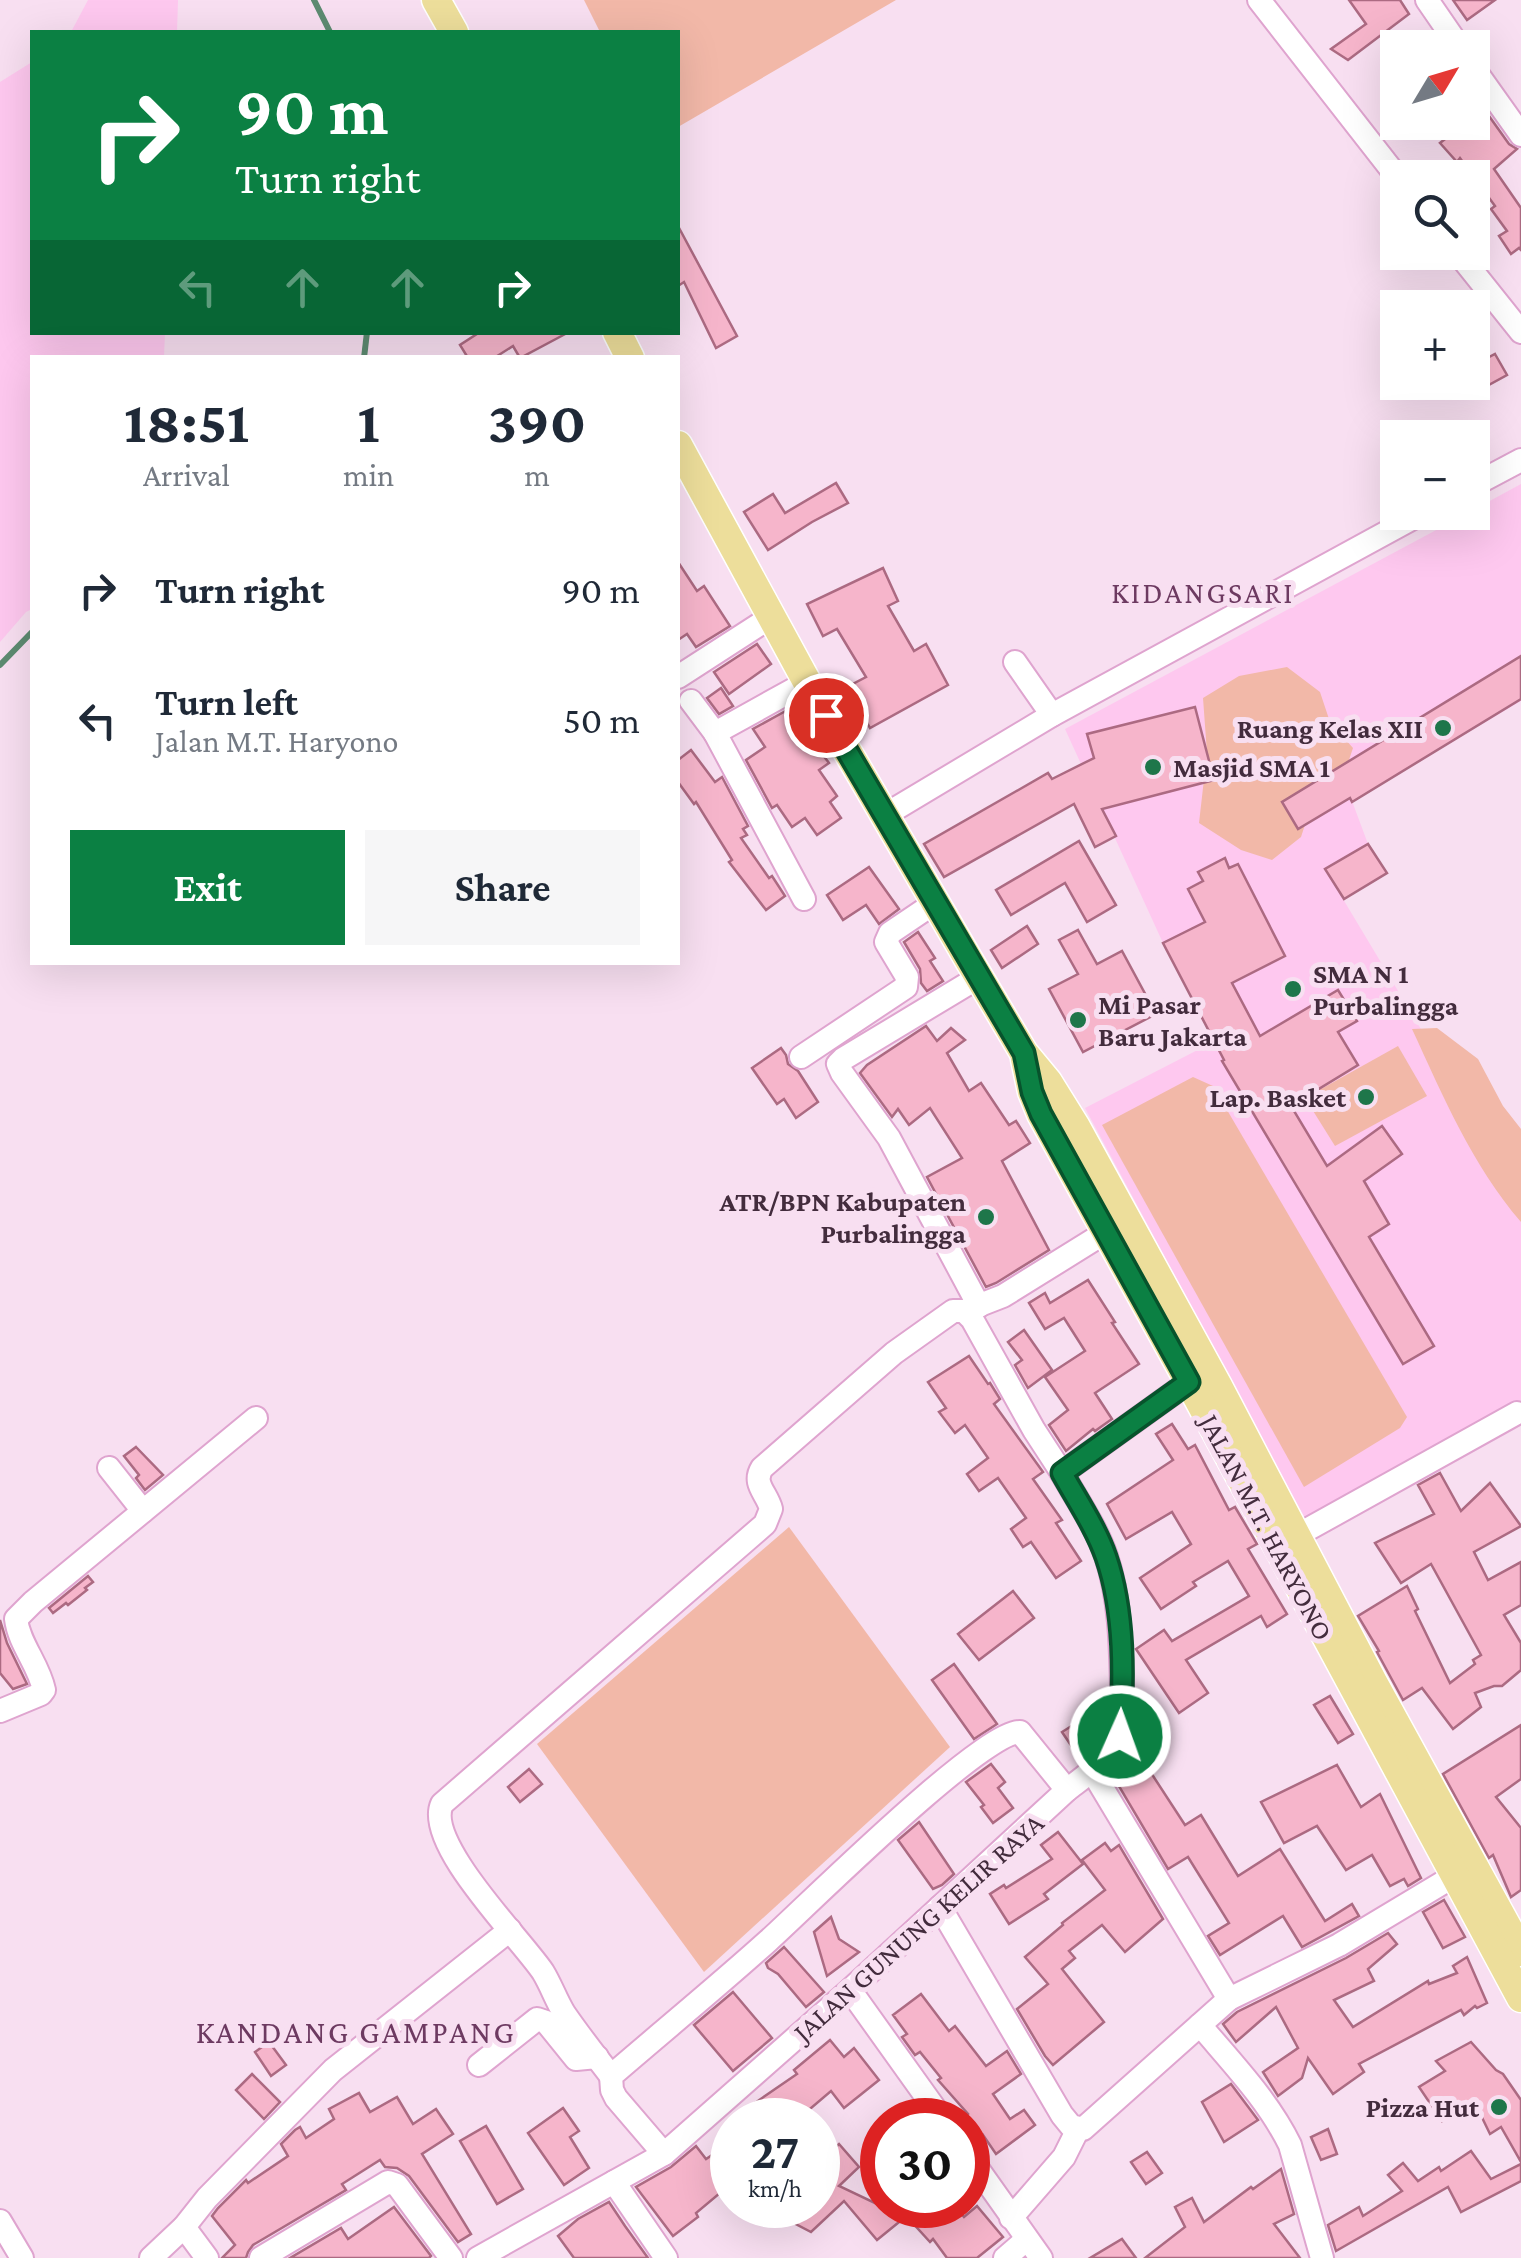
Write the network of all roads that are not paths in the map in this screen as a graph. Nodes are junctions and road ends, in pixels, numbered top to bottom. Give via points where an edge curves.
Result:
1 (436, 0) edge
2 (1259, 0) edge
3 (1427, 0) edge
4 (453, 30) edge
5 (1448, 30) edge
6 (1490, 91) edge
7 (1521, 135) edge
8 (1384, 160) edge
9 (1471, 270) edge
10 (1521, 332) edge
11 (680, 448) edge
12 (1521, 460) edge
13 (1490, 476) edge
14 (1391, 530) edge
15 (771, 617) junction
16 (1015, 662) dead end
17 (680, 675) edge
18 (807, 682) junction
19 (691, 702) dead end
20 (1052, 716) junction
21 (714, 733) junction
22 (884, 815) junction
23 (804, 899) dead end
24 (936, 902) junction
25 (979, 977) junction
26 (1024, 1053) junction
27 (801, 1057) dead end
28 (1106, 1232) junction
29 (971, 1309) junction
30 (1189, 1382) junction
31 (1520, 1415) edge
32 (256, 1418) dead end
33 (109, 1468) dead end
34 (1062, 1473) junction
35 (143, 1512) junction
36 (1286, 1541) junction
37 (8, 1622) edge
38 (0, 1711) edge
39 (1092, 1771) junction
40 (1067, 1790) junction
41 (1454, 1876) junction
42 (940, 1907) junction
43 (503, 1935) junction
44 (1521, 1952) edge
45 (850, 1990) junction
46 (1521, 1998) edge
47 (1228, 1999) junction
48 (1200, 2024) junction
49 (595, 2062) junction
50 (479, 2065) dead end
51 (927, 2098) edge
52 (1078, 2129) junction
53 (652, 2160) junction
54 (614, 2182) junction
55 (990, 2186) edge
56 (1012, 2218) junction
57 (0, 2221) edge
58 (184, 2226) junction
59 (518, 2249) edge
60 (1034, 2249) edge
61 (22, 2258) edge
62 (151, 2258) edge
63 (206, 2258) edge
64 (261, 2258) edge
65 (451, 2258) edge
66 (478, 2258) edge
67 (666, 2258) edge
68 (1005, 2258) edge
69 (1322, 2258) edge

1 - 4 main road
2 - 8 street
3 - 5 street
6 - 7 street
9 - 10 street
11 - 15 main road, JALAN M.T. HARYONO
12 - 13 street
14 - 20 street
15 - 17 street
15 - 18 main road, JALAN M.T. HARYONO
16 - 20 street
18 - 21 street
18 - 22 main road, JALAN M.T. HARYONO
19 - 21 street
20 - 22 street
21 - 23 street
22 - 24 main road, JALAN M.T. HARYONO
24 - 25 main road, JALAN M.T. HARYONO
24 - 27 street via 886,942 906,987
25 - 26 main road, JALAN M.T. HARYONO
25 - 29 street, JALAN GUNUNG KELIR RAYA via 838,1064 889,1138
26 - 28 main road, JALAN M.T. HARYONO via 1041,1114
26 - 36 main road, JALAN M.T. HARYONO via 1076,1127 1218,1386
28 - 29 street
28 - 30 main road, JALAN M.T. HARYONO
29 - 34 street, JALAN GUNUNG KELIR RAYA
29 - 43 street via 953,1311 894,1353 762,1468 758,1482 771,1509 766,1524 442,1804 438,1812 450,1847
30 - 34 street
30 - 36 main road, JALAN M.T. HARYONO
31 - 36 street
32 - 35 street
33 - 35 street
34 - 39 street, JALAN GUNUNG KELIR RAYA via 1106,1556 1116,1597 1120,1736
35 - 37 street
36 - 41 main road, JALAN M.T. HARYONO
36 - 44 main road, JALAN M.T. HARYONO
37 - 38 street via 18,1630 44,1690
39 - 40 street, JALAN GUNUNG KELIR RAYA
39 - 47 street
40 - 42 street, JALAN GUNUNG KELIR RAYA
40 - 49 street via 1020,1732 1008,1734 942,1782 768,1941
41 - 46 main road, JALAN M.T. HARYONO
41 - 47 street via 1339,1945
42 - 45 street, JALAN GUNUNG KELIR RAYA
42 - 52 street via 1062,2116
43 - 49 street via 544,1974
43 - 58 street via 333,2070
45 - 51 street
45 - 53 street, JALAN GUNUNG KELIR RAYA
47 - 48 street
48 - 52 street
48 - 69 street via 1282,2128
49 - 50 street via 573,2056 537,2019
49 - 53 street
52 - 56 street via 1064,2157
53 - 54 street, JALAN GUNUNG KELIR RAYA
54 - 59 street, JALAN GUNUNG KELIR RAYA
54 - 67 street
55 - 56 street
56 - 60 street
57 - 61 street
58 - 62 street
58 - 63 street
59 - 66 street, JALAN GUNUNG KELIR RAYA
60 - 68 street
64 - 65 street via 388,2182 397,2185

